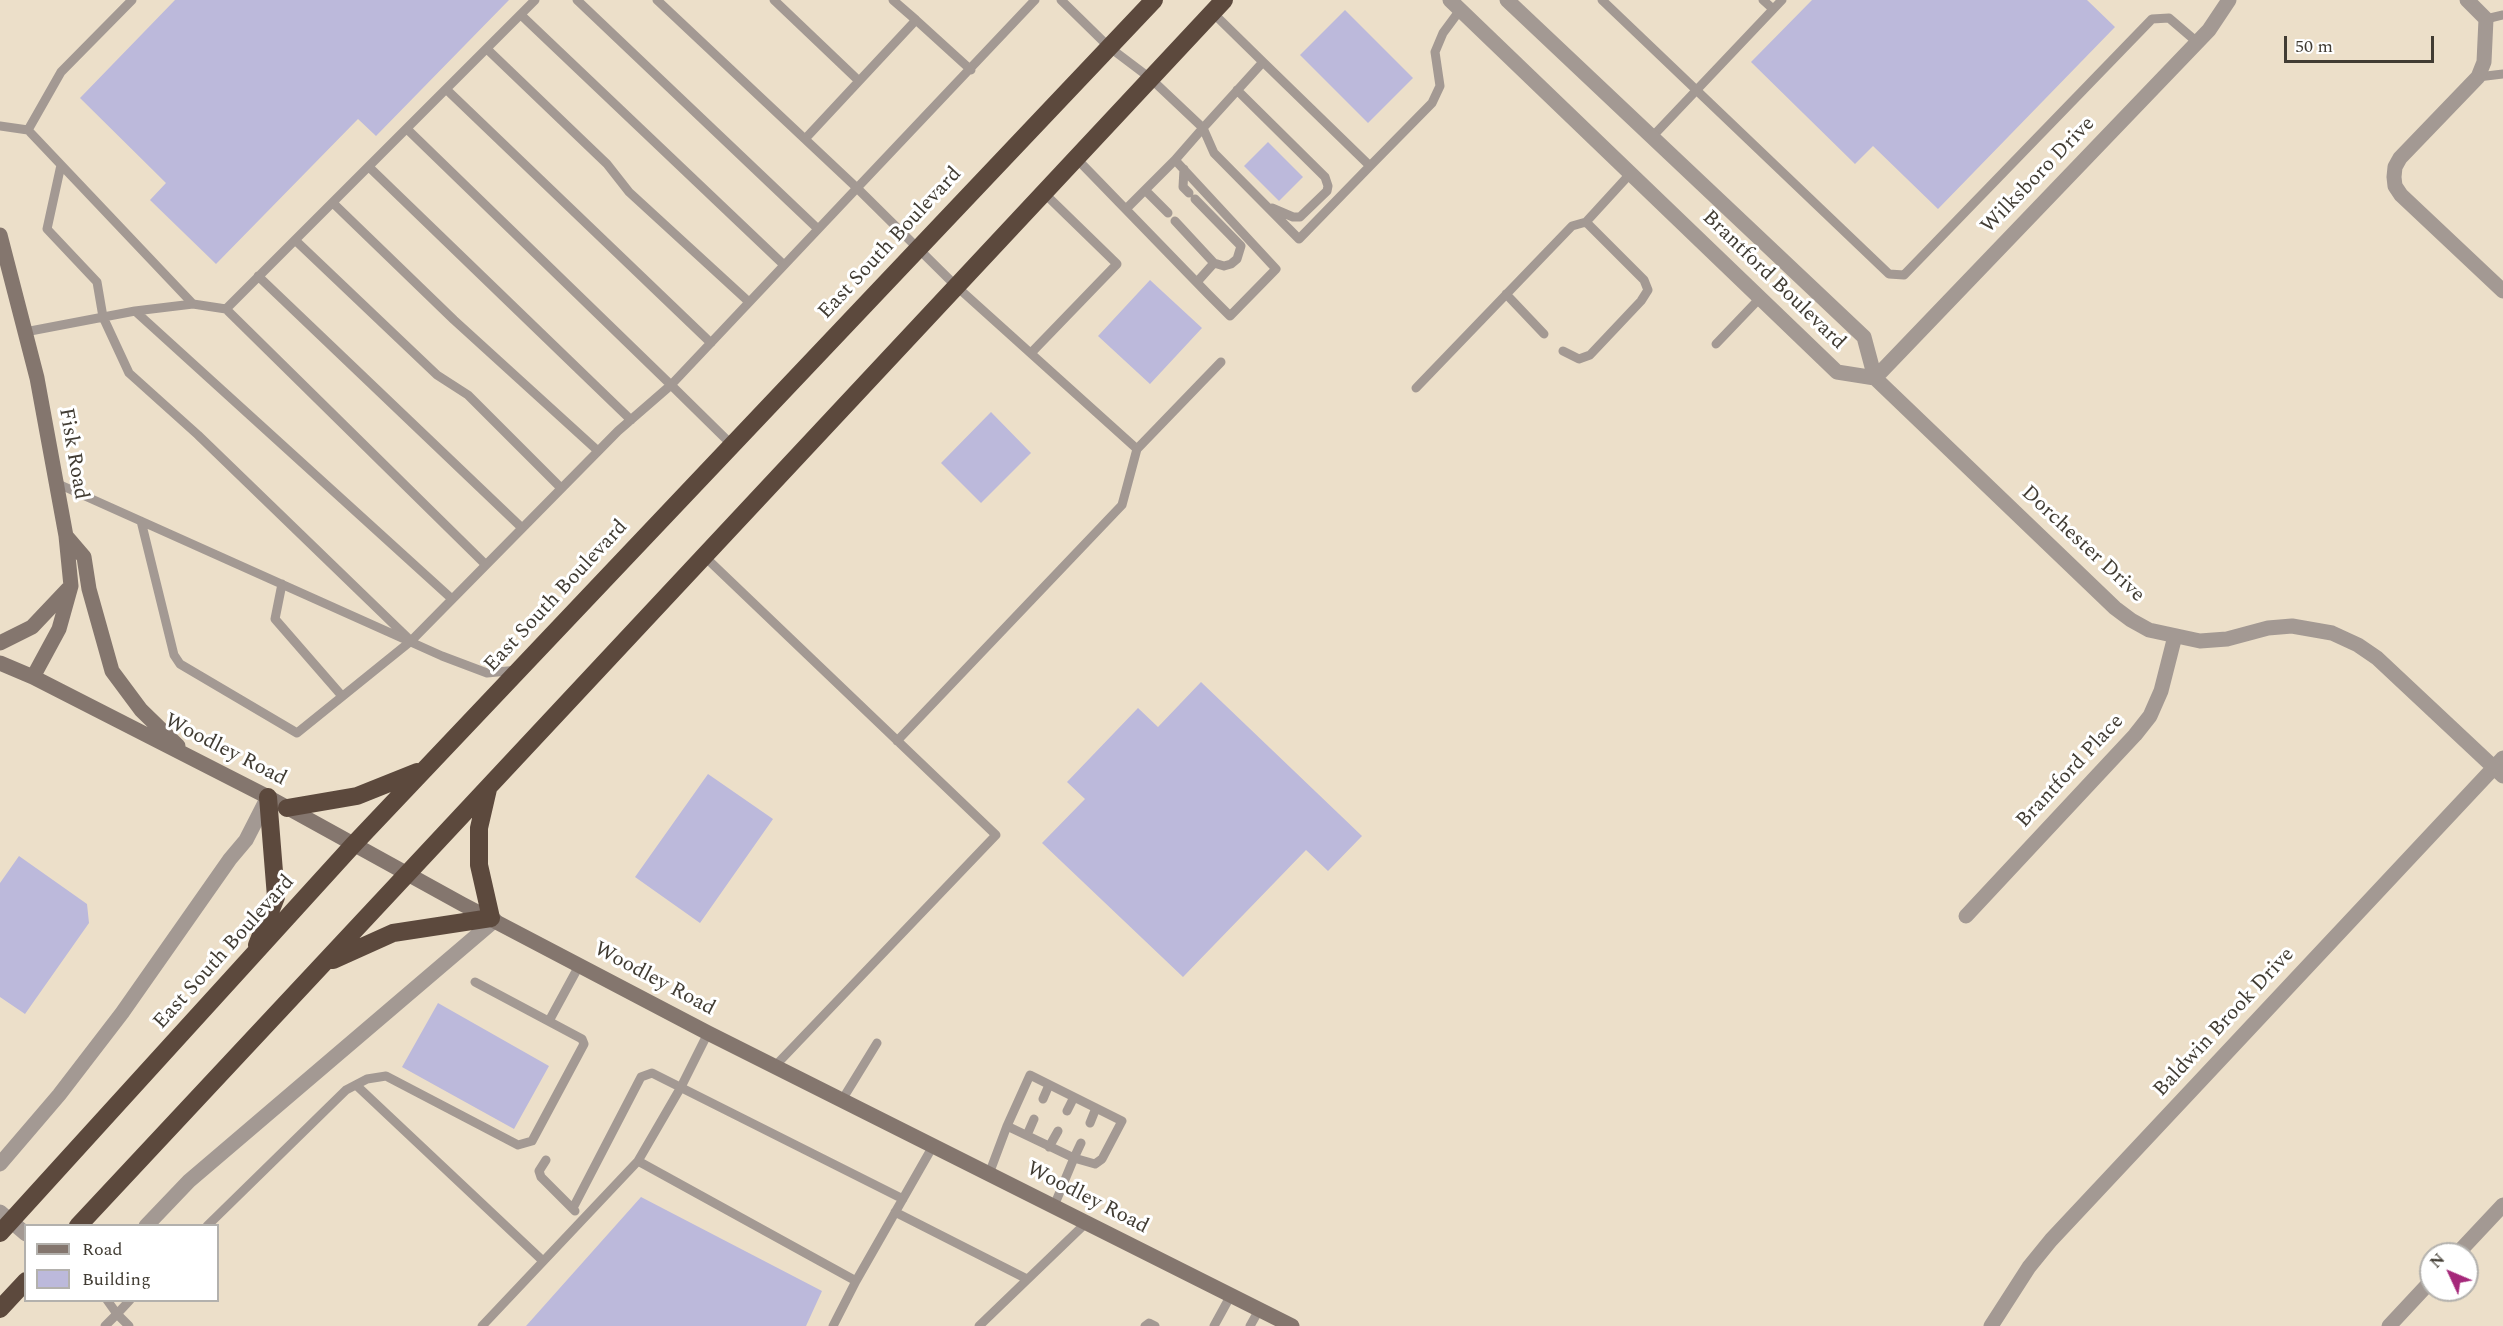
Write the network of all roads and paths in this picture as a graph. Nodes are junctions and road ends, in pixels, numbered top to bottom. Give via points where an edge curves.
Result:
1 (132, 0) edge
2 (535, 0) edge
3 (577, 0) edge
4 (657, 0) edge
5 (774, 0) edge
6 (893, 0) edge
7 (1035, 0) edge
8 (1061, 0) edge
9 (1154, 0) edge
10 (1507, 0) edge
11 (1602, 0) edge
12 (1763, 0) edge
13 (1782, 0) edge
14 (2229, 0) edge
15 (2467, 0) edge
16 (1455, 5) edge
17 (1218, 6) edge
18 (1773, 9) junction
19 (521, 15) junction
20 (2503, 15) edge
21 (2486, 19) junction
22 (916, 20) junction
23 (2197, 42) junction
24 (1109, 47) junction
25 (487, 49) junction
26 (1263, 62) junction
27 (971, 70) junction
28 (2503, 74) edge
29 (2478, 77) junction
30 (1150, 78) junction
31 (860, 81) junction
32 (1697, 89) junction
33 (447, 90) junction
34 (1237, 90) junction
35 (0, 126) edge
36 (1203, 128) junction
37 (407, 129) junction
38 (28, 130) junction
39 (1652, 137) junction
40 (805, 139) junction
41 (1076, 158) junction
42 (1175, 160) junction
43 (61, 165) junction
44 (1370, 166) junction
45 (369, 167) junction
46 (1184, 169) junction
47 (1630, 174) junction
48 (858, 188) junction
49 (1145, 190) junction
50 (1044, 193) junction
51 (333, 203) junction
52 (1267, 206) junction
53 (1126, 209) junction
54 (1586, 222) junction
55 (818, 230) junction
56 (0, 235) edge
57 (295, 240) junction
58 (918, 247) junction
59 (1214, 263) junction
60 (784, 266) junction
61 (4, 269) edge
62 (258, 276) junction
63 (1197, 282) junction
64 (956, 286) junction
65 (2503, 291) edge
66 (1506, 294) junction
67 (1760, 298) junction
68 (749, 302) junction
69 (193, 304) junction
70 (226, 309) junction
71 (135, 311) junction
72 (103, 317) junction
73 (25, 332) junction
74 (1544, 334) dead end
75 (711, 343) junction
76 (1716, 344) dead end
77 (1563, 351) dead end
78 (1030, 353) junction
79 (1221, 362) dead end
80 (1875, 378) junction
81 (671, 385) junction
82 (1416, 388) dead end
83 (631, 420) junction
84 (732, 445) junction
85 (1137, 449) junction
86 (598, 451) junction
87 (56, 483) junction
88 (561, 488) junction
89 (141, 521) junction
90 (521, 527) junction
91 (66, 536) junction
92 (703, 555) junction
93 (486, 565) junction
94 (282, 585) junction
95 (70, 586) junction
96 (452, 599) junction
97 (2175, 636) junction
98 (411, 641) junction
99 (0, 643) edge
100 (0, 663) edge
101 (519, 670) junction
102 (33, 677) junction
103 (342, 696) junction
104 (897, 741) junction
105 (189, 756) junction
106 (426, 768) junction
107 (2500, 768) edge
108 (488, 787) junction
109 (268, 797) junction
110 (287, 808) junction
111 (354, 844) junction
112 (408, 874) junction
113 (1966, 916) dead end
114 (493, 919) junction
115 (253, 956) junction
116 (326, 963) junction
117 (580, 964) junction
118 (475, 982) dead end
119 (549, 1021) junction
120 (708, 1033) junction
121 (877, 1043) dead end
122 (775, 1066) junction
123 (356, 1085) junction
124 (1049, 1085) junction
125 (681, 1087) junction
126 (1074, 1097) junction
127 (1043, 1099) dead end
128 (842, 1100) junction
129 (1096, 1108) junction
130 (1067, 1111) dead end
131 (1034, 1119) dead end
132 (1090, 1123) dead end
133 (1007, 1126) junction
134 (1058, 1131) dead end
135 (1027, 1136) junction
136 (1081, 1143) dead end
137 (933, 1146) junction
138 (1049, 1147) junction
139 (1074, 1158) junction
140 (546, 1160) dead end
141 (638, 1161) junction
142 (0, 1164) edge
143 (989, 1174) junction
144 (903, 1199) junction
145 (1054, 1206) junction
146 (2503, 1206) edge
147 (573, 1208) junction
148 (895, 1212) junction
149 (584, 1219) junction
150 (4, 1222) edge
151 (1086, 1222) junction
152 (80, 1224) edge
153 (148, 1224) edge
154 (209, 1224) edge
155 (24, 1233) edge
156 (2468, 1242) edge
157 (543, 1262) junction
158 (1028, 1279) junction
159 (856, 1281) junction
160 (24, 1283) edge
161 (2419, 1294) edge
162 (1231, 1295) junction
163 (108, 1302) edge
164 (128, 1302) edge
165 (0, 1309) edge
166 (1259, 1310) junction
167 (117, 1314) junction
168 (105, 1326) edge
169 (129, 1326) edge
170 (483, 1326) edge
171 (833, 1326) edge
172 (979, 1326) edge
173 (1145, 1326) edge
174 (1155, 1326) edge
175 (1214, 1326) edge
176 (1250, 1326) edge
177 (1292, 1326) edge
178 (1990, 1326) edge
179 (2389, 1326) edge

1 - 38 lane via 62,72
2 - 19 lane
3 - 55 lane
4 - 40 lane
5 - 31 lane
6 - 22 lane
7 - 27 lane
8 - 24 lane
9 - 24 highway, East South Boulevard
10 - 39 street, Brantford Boulevard
11 - 32 lane
12 - 18 lane
13 - 18 lane
14 - 23 street, Wilksboro Drive
15 - 21 street
16 - 44 lane via 1435,52 1440,86 1432,103
16 - 47 street, Brantford Boulevard
17 - 26 lane
17 - 30 highway
18 - 32 lane
19 - 25 lane
19 - 60 lane
20 - 21 lane
21 - 29 street via 2484,63
22 - 27 lane
22 - 31 lane
23 - 32 lane via 2169,18 2152,19 1904,275 1889,274
23 - 80 street, Wilksboro Drive
24 - 30 lane
24 - 58 highway, East South Boulevard
25 - 33 lane
25 - 68 lane via 607,164 629,192
26 - 34 lane
26 - 44 lane
27 - 48 lane
28 - 29 lane
29 - 65 street via 2400,159 2394,177 2401,195
30 - 36 lane
30 - 41 highway
31 - 40 lane
32 - 39 lane
33 - 37 lane
33 - 75 lane
34 - 36 lane
34 - 52 lane via 1325,177 1328,186 1300,217
35 - 38 lane
36 - 42 lane
36 - 52 lane via 1214,153
37 - 45 lane
37 - 81 lane
38 - 43 lane
39 - 80 street, Brantford Boulevard via 1864,338
40 - 48 lane
41 - 50 highway
41 - 53 lane
42 - 46 lane
42 - 49 lane
43 - 69 lane
43 - 72 lane via 47,229 96,282
44 - 52 lane via 1299,239
45 - 51 lane
45 - 83 lane
46 - 59 lane via 1183,187 1241,246 1231,264
46 - 63 lane via 1276,268 1230,316
47 - 54 lane
47 - 67 street, Brantford Boulevard
48 - 55 lane
48 - 58 lane
49 - 53 lane
49 - 59 lane
50 - 64 highway
50 - 78 lane via 1117,264
51 - 57 lane
51 - 86 lane
53 - 63 lane
54 - 66 lane via 1572,226
54 - 77 lane via 1644,280 1647,290 1590,355 1579,359
55 - 60 lane
56 - 61 main road, Fisk Road
57 - 62 lane
57 - 88 lane via 436,375 468,395
58 - 64 lane
58 - 84 highway, East South Boulevard
59 - 63 lane
60 - 68 lane
61 - 73 main road, Fisk Road
62 - 70 lane
62 - 90 lane
64 - 78 lane
64 - 92 highway
66 - 74 lane
66 - 82 lane
67 - 76 lane
67 - 80 street, Brantford Boulevard via 1837,372
68 - 75 lane
69 - 70 lane
69 - 71 lane
70 - 93 lane
71 - 72 lane
71 - 96 lane
72 - 73 lane
72 - 98 lane via 129,373
73 - 87 main road, Fisk Road
75 - 81 lane
78 - 85 lane
79 - 85 lane
80 - 97 street, Dorchester Drive via 2115,608 2149,630
81 - 83 lane
81 - 84 lane
83 - 86 lane
84 - 101 highway, East South Boulevard
85 - 104 lane via 1122,505
86 - 88 lane
87 - 89 lane
87 - 91 main road, Fisk Road
88 - 90 lane
89 - 94 lane
89 - 103 lane via 174,655 180,664 297,733
90 - 93 lane
91 - 95 main road, Fisk Road
91 - 105 main road via 84,557 112,671 141,710
92 - 104 lane
92 - 108 highway
93 - 96 lane
94 - 98 lane
94 - 103 lane via 275,619
95 - 99 main road via 32,627
95 - 102 main road, Fisk Road via 58,629
96 - 98 lane
97 - 107 street, Dorchester Drive via 2200,641 2227,639 2292,626 2332,633 2377,658
97 - 113 street, Brantford Place via 2161,691 2150,716
98 - 101 lane via 487,673
98 - 103 lane
100 - 102 main road, Woodley Road
101 - 106 highway, East South Boulevard
102 - 105 main road, Woodley Road
104 - 122 lane via 996,835
105 - 109 main road, Woodley Road
106 - 110 highway via 357,796
106 - 111 highway, East South Boulevard
107 - 178 street, Baldwin Brook Drive via 2051,1240
108 - 112 highway
108 - 114 highway via 479,828 479,865
109 - 110 main road, Woodley Road
109 - 115 highway via 276,897
109 - 142 street via 246,840 122,1013
110 - 111 main road, Woodley Road
111 - 112 main road, Woodley Road
111 - 115 highway, East South Boulevard
112 - 114 main road, Woodley Road
112 - 116 highway
114 - 116 highway via 393,933
114 - 117 main road, Woodley Road
114 - 153 street via 189,1181
115 - 150 highway, East South Boulevard
116 - 152 highway
117 - 119 lane
117 - 120 main road, Woodley Road
118 - 119 lane
119 - 123 lane via 582,1039 584,1044 532,1141 518,1145 386,1076
120 - 122 main road, Woodley Road
120 - 125 lane
121 - 128 lane
122 - 128 main road, Woodley Road
123 - 154 lane via 346,1090
123 - 157 lane
124 - 126 lane
124 - 127 lane
124 - 133 lane via 1030,1075
125 - 141 lane
125 - 144 lane
125 - 147 lane via 652,1073 641,1077
126 - 129 lane
126 - 130 lane
128 - 137 main road, Woodley Road
129 - 132 lane
129 - 139 lane via 1122,1121 1102,1160 1095,1164
131 - 135 lane
133 - 135 lane
133 - 143 lane
134 - 138 lane
135 - 138 lane
136 - 139 lane
137 - 143 main road, Woodley Road
137 - 144 lane
138 - 139 lane
139 - 145 lane
140 - 147 lane via 539,1171 541,1177
141 - 149 lane
141 - 159 lane
143 - 145 main road, Woodley Road
144 - 148 lane
145 - 151 main road, Woodley Road
146 - 156 street
147 - 149 lane
148 - 158 lane
148 - 159 lane
149 - 157 lane
150 - 155 street
151 - 158 lane
151 - 162 main road, Woodley Road
157 - 170 lane
158 - 172 lane
159 - 171 lane
160 - 165 highway
161 - 179 street
162 - 166 main road, Woodley Road
162 - 175 lane
163 - 167 lane
164 - 167 lane
166 - 176 lane
166 - 177 main road, Woodley Road
167 - 168 lane
167 - 169 lane
173 - 174 lane

